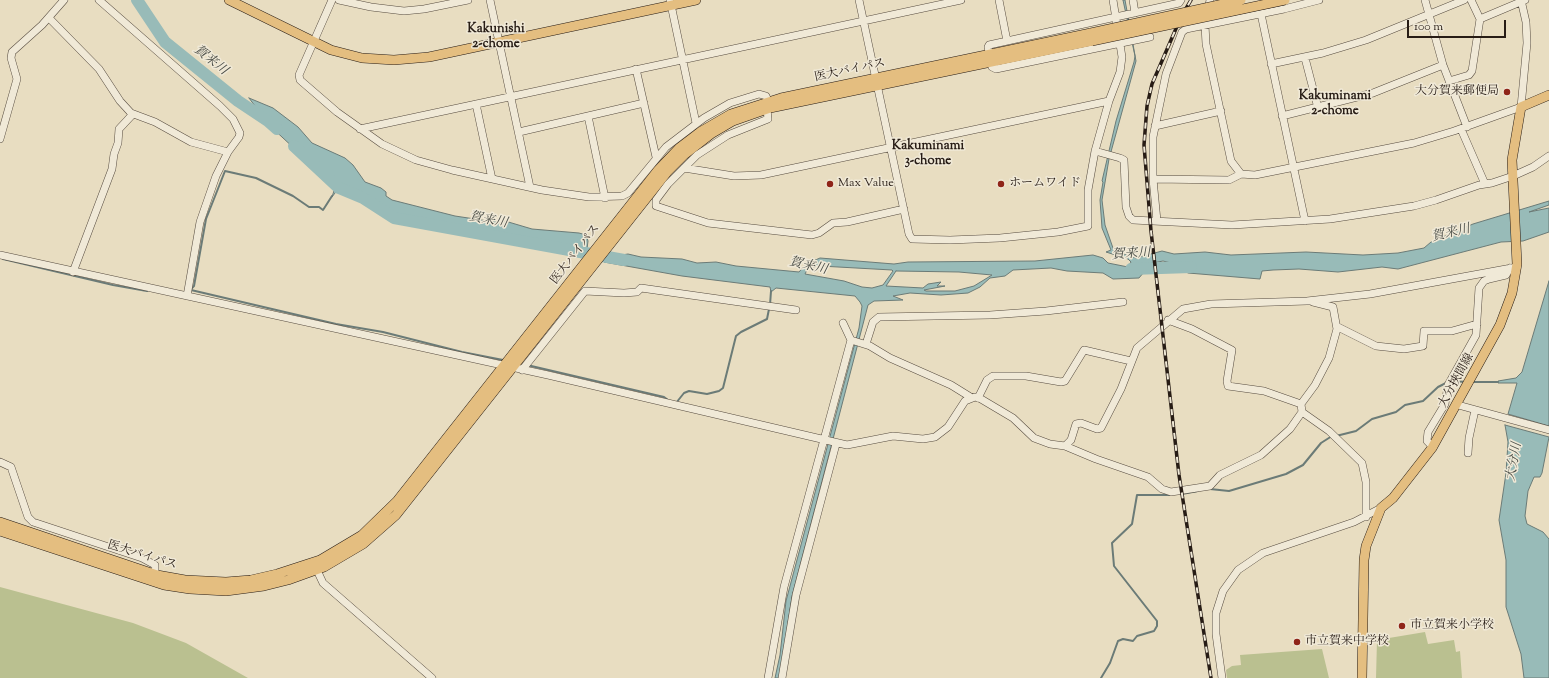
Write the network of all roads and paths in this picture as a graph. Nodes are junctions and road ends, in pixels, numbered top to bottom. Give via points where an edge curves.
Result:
1 (64, 0) edge
2 (99, 0) edge
3 (229, 0) edge
4 (332, 0) edge
5 (339, 0) edge
6 (468, 0) edge
7 (490, 0) edge
8 (696, 0) edge
9 (859, 0) edge
10 (961, 0) edge
11 (999, 0) edge
12 (1113, 0) edge
13 (1133, 0) edge
14 (1181, 0) edge
15 (1210, 0) edge
16 (1242, 0) edge
17 (1285, 0) edge
18 (1319, 0) edge
19 (1426, 0) edge
20 (1464, 0) edge
21 (1471, 0) edge
22 (1523, 0) edge
23 (671, 3) edge
24 (1135, 13) junction
25 (1429, 13) junction
26 (1261, 14) junction
27 (49, 18) junction
28 (1116, 18) junction
29 (1480, 19) junction
30 (863, 20) junction
31 (1205, 25) junction
32 (1092, 37) junction
33 (1150, 37) dead end
34 (1007, 41) junction
35 (314, 42) junction
36 (499, 42) junction
37 (1121, 44) junction
38 (990, 58) junction
39 (1305, 58) junction
40 (682, 59) junction
41 (1271, 64) junction
42 (1443, 65) junction
43 (636, 69) junction
44 (876, 82) junction
45 (1449, 82) junction
46 (1549, 95) edge
47 (511, 96) junction
48 (1109, 101) junction
49 (644, 103) junction
50 (476, 104) junction
51 (764, 107) junction
52 (1520, 107) junction
53 (1318, 108) junction
54 (1221, 111) junction
55 (133, 114) junction
56 (588, 116) junction
57 (1282, 116) junction
58 (696, 123) junction
59 (1155, 126) junction
60 (1464, 128) junction
61 (360, 130) junction
62 (519, 132) junction
63 (0, 139) edge
64 (890, 147) junction
65 (1095, 151) junction
66 (228, 152) junction
67 (1549, 156) edge
68 (656, 157) junction
69 (684, 168) junction
70 (1293, 168) junction
71 (1241, 174) junction
72 (492, 179) junction
73 (1153, 179) junction
74 (1513, 180) junction
75 (1484, 184) junction
76 (530, 187) junction
77 (605, 198) junction
78 (904, 209) junction
79 (1157, 221) junction
80 (1305, 221) junction
81 (0, 255) edge
82 (1515, 265) junction
83 (73, 272) junction
84 (187, 296) junction
85 (1307, 301) junction
86 (1123, 302) dead end
87 (796, 310) dead end
88 (1168, 320) junction
89 (843, 323) dead end
90 (1476, 324) junction
91 (1338, 327) junction
92 (852, 340) junction
93 (866, 344) junction
94 (1131, 361) junction
95 (512, 363) junction
96 (975, 398) junction
97 (1301, 404) junction
98 (1458, 405) junction
99 (1477, 410) junction
100 (1302, 412) junction
101 (1549, 430) edge
102 (823, 440) junction
103 (836, 444) junction
104 (1066, 446) junction
105 (1433, 447) junction
106 (1468, 453) dead end
107 (0, 462) edge
108 (1381, 508) junction
109 (1366, 517) junction
110 (0, 522) edge
111 (0, 531) edge
112 (315, 566) junction
113 (155, 574) junction
114 (432, 678) edge
115 (768, 678) edge
116 (782, 678) edge
117 (1222, 678) edge
118 (1362, 678) edge

1 - 27 street
2 - 66 street via 233,119 240,133
3 - 35 main road
4 - 35 street
5 - 6 street via 371,7 404,10 424,9
7 - 36 street
8 - 23 main road
9 - 30 street
10 - 30 street
11 - 34 street
12 - 28 street
13 - 24 street
14 - 24 street via 1179,3
15 - 31 street
16 - 32 main road, 医大バイパス, bridge
17 - 32 main road, 医大バイパス, bridge
18 - 26 street
19 - 25 street
20 - 25 street
21 - 29 street
22 - 29 street
22 - 52 street via 1527,43
23 - 36 main road
23 - 40 street
24 - 28 street
25 - 39 street via 1366,40
25 - 42 street
26 - 31 street
26 - 41 street
27 - 55 street via 99,70 120,101
27 - 63 street via 12,52 11,58 17,79
28 - 34 street
28 - 37 street
29 - 45 street via 1471,73
30 - 40 street
30 - 44 street
31 - 54 street via 1206,44
31 - 59 street via 1186,29 1179,36 1166,74
32 - 38 main road, 医大バイパス
33 - 37 street
34 - 38 street via 988,46
35 - 36 main road via 354,56 394,60 429,57
35 - 61 street via 300,79
36 - 47 street
37 - 38 street via 996,69 993,68
37 - 48 street via 1122,63
38 - 44 main road, 医大バイパス
39 - 41 street
39 - 53 street
40 - 43 street
40 - 58 street
41 - 57 street
42 - 45 street
42 - 53 street via 1373,93
43 - 47 street
43 - 49 street
44 - 51 main road, 医大バイパス
44 - 64 street
45 - 60 street
46 - 52 main road
47 - 50 street
47 - 62 street
48 - 64 street
48 - 65 street
49 - 56 street
49 - 68 street
50 - 61 street
50 - 72 street
51 - 58 street via 766,96 762,94 722,107
51 - 69 street via 768,119 728,135
51 - 95 main road via 716,130 676,162
51 - 95 main road, 医大バイパス via 741,110 721,119 669,157
52 - 60 street
52 - 74 main road, 大分挾間線 via 1512,160
53 - 57 street
54 - 59 street
54 - 71 street via 1231,161
55 - 66 street via 155,122 191,142
55 - 83 street via 118,129 118,143 112,169
56 - 62 street
56 - 77 street
57 - 70 street
58 - 68 street
59 - 73 street
60 - 70 street via 1414,143
60 - 75 street
61 - 72 street via 394,151 416,160
62 - 76 street
64 - 69 street via 761,175 734,176
64 - 78 street
65 - 78 street via 1088,190 1088,226 1058,232 994,238 914,239 910,236
65 - 79 street via 1124,160 1126,207 1132,220
66 - 84 street via 216,176 200,222
67 - 74 street
68 - 77 street via 628,193
69 - 78 street via 658,197 656,206 708,223 812,235 833,223
70 - 71 street via 1255,175
70 - 80 street
71 - 73 street via 1229,180
72 - 76 street
73 - 79 street
74 - 75 street
74 - 82 main road, 大分挾間線
75 - 80 street via 1414,206
76 - 77 street
79 - 80 street via 1242,225
81 - 83 street
82 - 85 street via 1391,291
82 - 90 street via 1506,275 1489,279 1480,286
82 - 98 main road, 大分挾間線 via 1512,293 1500,326
83 - 84 street
84 - 95 street
85 - 88 street via 1211,304 1183,309
85 - 91 street via 1333,307
86 - 93 street via 990,315 885,316 874,320
87 - 95 street via 642,288 637,292 624,293 586,291
88 - 94 street via 1140,344
88 - 97 street via 1192,329 1232,350 1228,386 1264,391
89 - 92 street
90 - 91 street via 1452,331 1424,331 1423,346 1404,349 1376,346
90 - 105 street via 1474,340 1448,385 1446,401 1428,432 1427,441
91 - 97 street via 1329,358 1316,385
92 - 93 street
92 - 102 street
93 - 96 street
94 - 96 street via 1084,350 1065,380 1061,382 1026,376 993,376 987,380
94 - 104 street via 1121,389 1103,425 1097,429 1081,423 1076,424 1071,440
95 - 102 street
95 - 112 main road, 医大バイパス via 388,511 371,528
96 - 103 street via 966,402 948,427 935,437 923,439 898,435 853,445
96 - 104 street via 1013,418 1034,438
97 - 100 street
98 - 99 street
98 - 105 main road, 大分挾間線
99 - 101 street
99 - 106 street via 1469,438
100 - 104 street via 1286,434 1261,455 1220,475 1210,486 1195,489 1166,491 1148,477
100 - 109 street via 1329,432 1362,463 1366,482
102 - 103 street
102 - 115 street via 784,587
103 - 116 street via 796,595
105 - 108 main road, 大分挾間線 via 1394,496
107 - 113 street via 11,467 28,517 33,522 142,558 155,565
108 - 109 street
108 - 118 main road, 大分挾間線 via 1364,556
109 - 117 street via 1263,553 1247,562 1234,574 1223,590 1216,614
110 - 113 main road, 医大バイパス
111 - 112 main road, 医大バイパス via 164,585 186,589 216,591 250,588 288,580
112 - 113 main road, 医大バイパス via 238,581 185,580
112 - 114 street via 323,583

